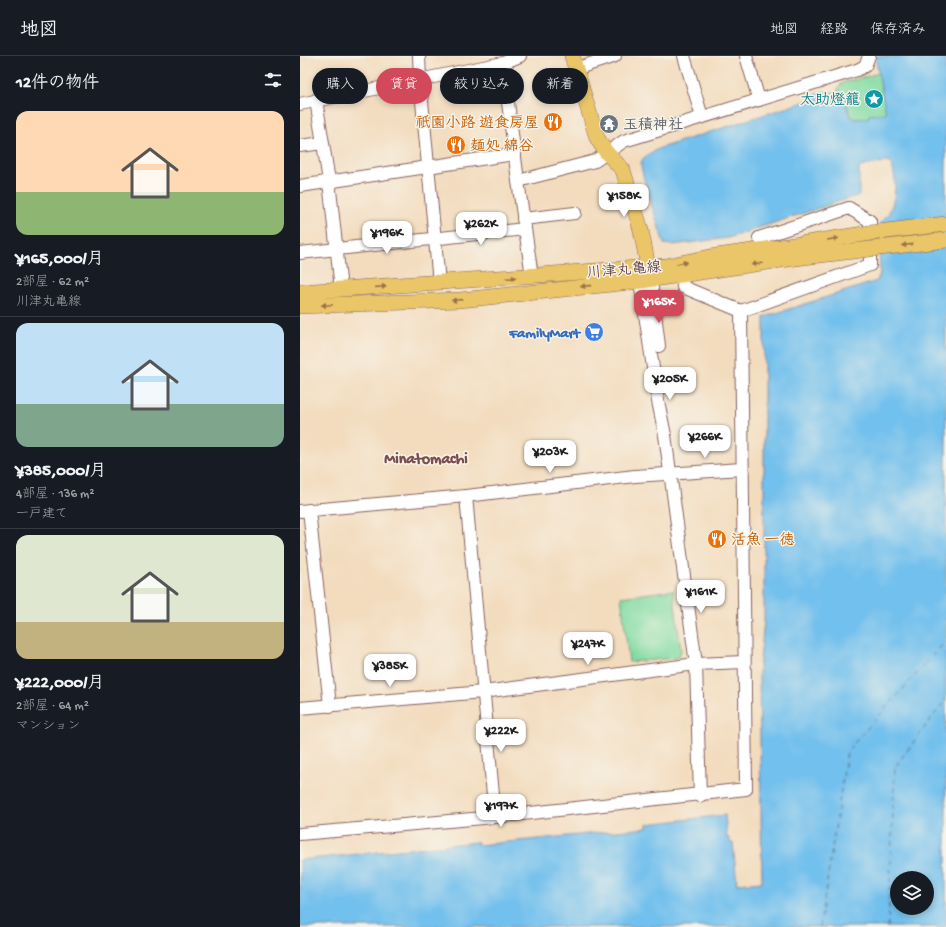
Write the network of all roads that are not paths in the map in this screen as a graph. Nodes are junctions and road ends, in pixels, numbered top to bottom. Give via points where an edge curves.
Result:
1 (419, 56) edge
2 (520, 56) edge
3 (615, 56) edge
4 (684, 56) edge
5 (746, 56) edge
6 (869, 56) edge
7 (574, 62) edge
8 (503, 63) junction
9 (420, 68) edge
10 (432, 78) edge
11 (759, 100) junction
12 (312, 101) edge
13 (300, 104) edge
14 (317, 104) edge
15 (422, 104) edge
16 (702, 117) junction
17 (323, 143) junction
18 (300, 146) edge
19 (606, 152) junction
20 (515, 154) junction
21 (428, 167) junction
22 (329, 181) junction
23 (518, 181) junction
24 (300, 186) edge
25 (575, 213) dead end
26 (524, 224) junction
27 (946, 224) edge
28 (434, 238) junction
29 (759, 238) dead end
30 (946, 240) edge
31 (338, 249) junction
32 (795, 252) junction
33 (300, 253) edge
34 (645, 274) junction
35 (682, 275) junction
36 (532, 276) junction
37 (439, 283) junction
38 (341, 289) junction
39 (300, 292) edge
40 (300, 306) edge
41 (741, 312) junction
42 (742, 469) junction
43 (669, 473) junction
44 (466, 496) junction
45 (305, 510) edge
46 (744, 662) junction
47 (696, 664) junction
48 (483, 692) junction
49 (330, 706) junction
50 (300, 708) edge
51 (700, 796) junction
52 (495, 817) junction
53 (300, 834) edge

1 - 9 street
2 - 8 street
3 - 7 street
4 - 16 street
5 - 11 street
6 - 11 street via 865,66 857,70
7 - 19 main road via 597,138
8 - 10 street
8 - 20 street
11 - 16 street
12 - 13 street
14 - 17 street
15 - 21 street
16 - 19 street via 624,141
17 - 18 street
17 - 22 street
19 - 23 street via 595,161
19 - 34 main road via 623,170 641,230
20 - 21 street
20 - 23 street
21 - 22 street
21 - 28 street
22 - 24 street
22 - 31 street
23 - 26 street
25 - 26 street
26 - 28 street
26 - 36 street
32 -> 27 main road, 川津丸亀線, bridge via 870,233
28 - 31 street
28 - 37 street
29 - 41 street via 849,208 870,221 870,265
30 -> 32 main road, 川津丸亀線, bridge
31 - 33 street
31 - 38 street
34 -> 32 main road, 川津丸亀線
32 -> 35 main road, 川津丸亀線
34 - 35 main road, 川津丸亀線
34 - 36 main road, 川津丸亀線
34 -> 40 main road, 川津丸亀線 via 460,300
34 - 43 street via 664,400
35 - 41 street via 683,287
37 -> 36 main road, 川津丸亀線
38 -> 37 main road, 川津丸亀線
38 - 39 main road, 川津丸亀線
41 - 42 street
42 - 43 street
42 - 46 street
43 - 44 street
43 - 47 street
44 - 45 street
44 - 48 street
45 - 49 street
46 - 47 street
46 - 51 street via 746,789
47 - 48 street
47 - 51 street
48 - 49 street
48 - 52 street
49 - 50 street
51 - 52 street
52 - 53 street

